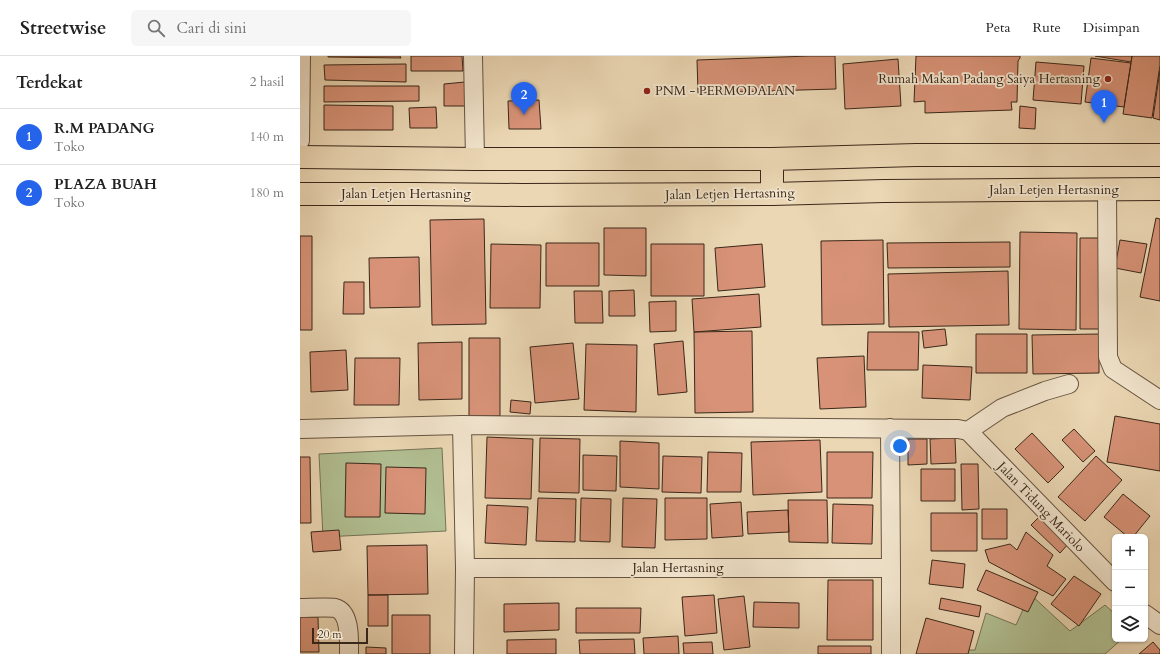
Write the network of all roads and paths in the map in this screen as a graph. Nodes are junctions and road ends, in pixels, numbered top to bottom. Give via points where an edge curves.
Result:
1 (301, 56) edge
2 (473, 56) edge
3 (300, 141) edge
4 (1160, 155) edge
5 (300, 157) edge
6 (772, 158) junction
7 (475, 159) junction
8 (1160, 189) edge
9 (1107, 190) junction
10 (300, 194) edge
11 (772, 194) junction
12 (1068, 384) dead end
13 (1160, 400) edge
14 (462, 425) junction
15 (890, 428) junction
16 (300, 429) edge
17 (968, 431) junction
18 (465, 568) junction
19 (891, 568) junction
20 (1112, 579) edge
21 (300, 608) edge
22 (1148, 616) edge
23 (1160, 625) edge
24 (349, 654) edge
25 (464, 654) edge
26 (891, 654) edge

1 - 3 street
2 - 7 street
4 - 6 main road
5 - 7 main road
6 - 7 main road
6 - 11 main road
8 - 9 main road, Jalan Letjen Hertasning
9 - 11 main road, Jalan Letjen Hertasning
9 - 13 street via 1108,356 1113,369
10 - 11 main road, Jalan Letjen Hertasning
12 - 17 street via 1002,408
14 - 15 street
14 - 16 street
14 - 18 street
15 - 17 street
15 - 19 street
17 - 20 street, Jalan Tidung Mariolo
18 - 19 street, Jalan Hertasning
18 - 25 street
19 - 26 street
21 - 24 street via 336,608 342,613 347,622
22 - 23 street

